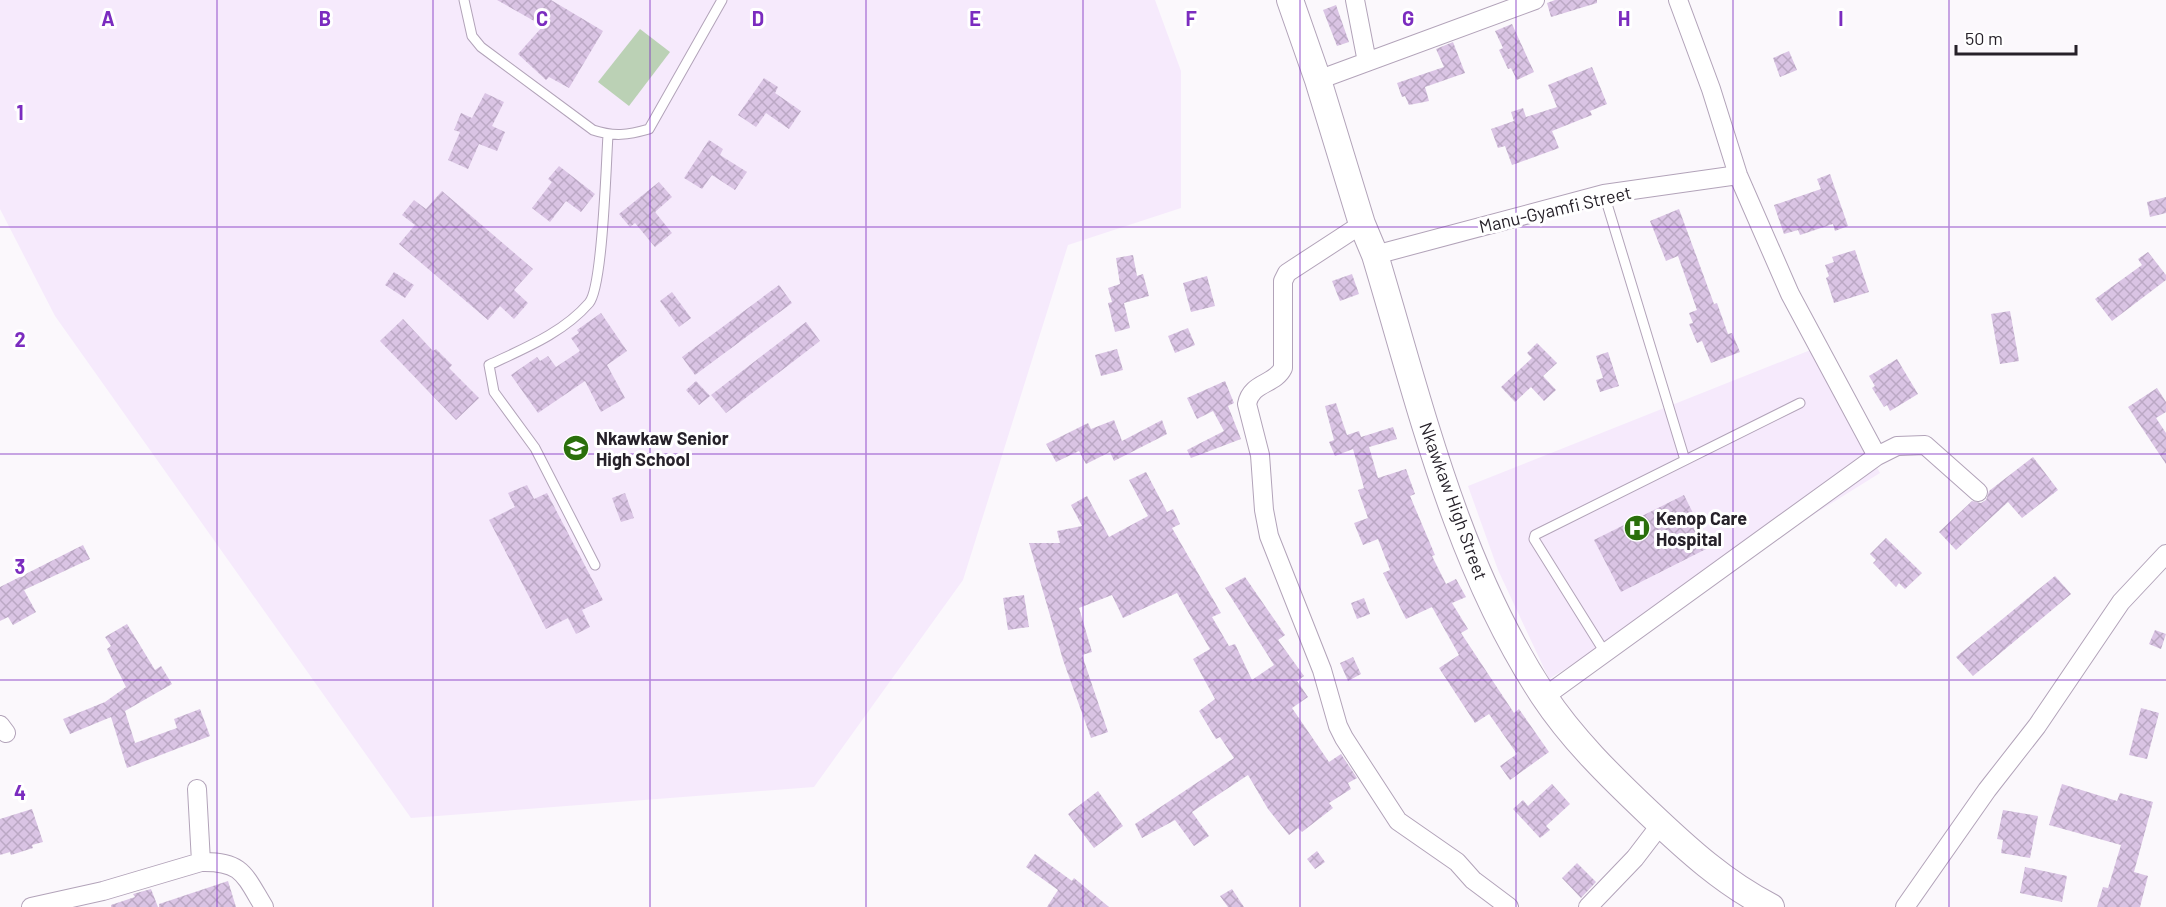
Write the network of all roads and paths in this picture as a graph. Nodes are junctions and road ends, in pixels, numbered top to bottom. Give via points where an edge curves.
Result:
1 (464, 0) edge
2 (722, 0) edge
3 (1290, 0) edge
4 (1355, 0) edge
5 (1535, 0) edge
6 (1678, 0) edge
7 (1367, 62) junction
8 (1318, 80) junction
9 (608, 135) junction
10 (1738, 176) junction
11 (1604, 194) junction
12 (1362, 224) junction
13 (1375, 255) junction
14 (1800, 403) dead end
15 (1876, 456) junction
16 (1685, 460) junction
17 (1978, 492) dead end
18 (2166, 554) edge
19 (596, 565) dead end
20 (1604, 651) junction
21 (1544, 697) junction
22 (197, 789) dead end
23 (1661, 824) junction
24 (201, 862) junction
25 (31, 907) edge
26 (264, 907) edge
27 (1509, 907) edge
28 (1588, 907) edge
29 (1771, 907) edge
30 (1905, 907) edge

1 - 9 lane via 472,36 481,47 593,130
2 - 9 lane via 649,129
3 - 8 main road, Nkawkaw High Street
4 - 7 street
5 - 7 street
6 - 10 street via 1712,89
7 - 8 street
8 - 12 main road, Nkawkaw High Street
9 - 19 lane via 601,248 591,301 554,334 489,365 495,392 535,448
10 - 11 street, Manu-Gyamfi Street
10 - 15 street via 1790,294
11 - 13 street, Manu-Gyamfi Street
11 - 16 lane
12 - 13 main road, Nkawkaw High Street
12 - 27 street via 1291,268 1283,281 1283,368 1255,389 1247,404 1260,455 1265,519 1344,738 1398,821 1456,862
13 - 21 main road, Nkawkaw High Street via 1466,544 1521,660
14 - 16 lane
15 - 17 street via 1897,446 1925,445
15 - 20 street
16 - 20 lane via 1534,539
18 - 30 street via 2121,602 2037,726
20 - 21 street
21 - 23 main road, Nkawkaw High Street via 1583,747
22 - 24 street
23 - 28 street
23 - 29 main road, Nkawkaw High Street via 1706,866
24 - 25 street
24 - 26 street via 237,867

